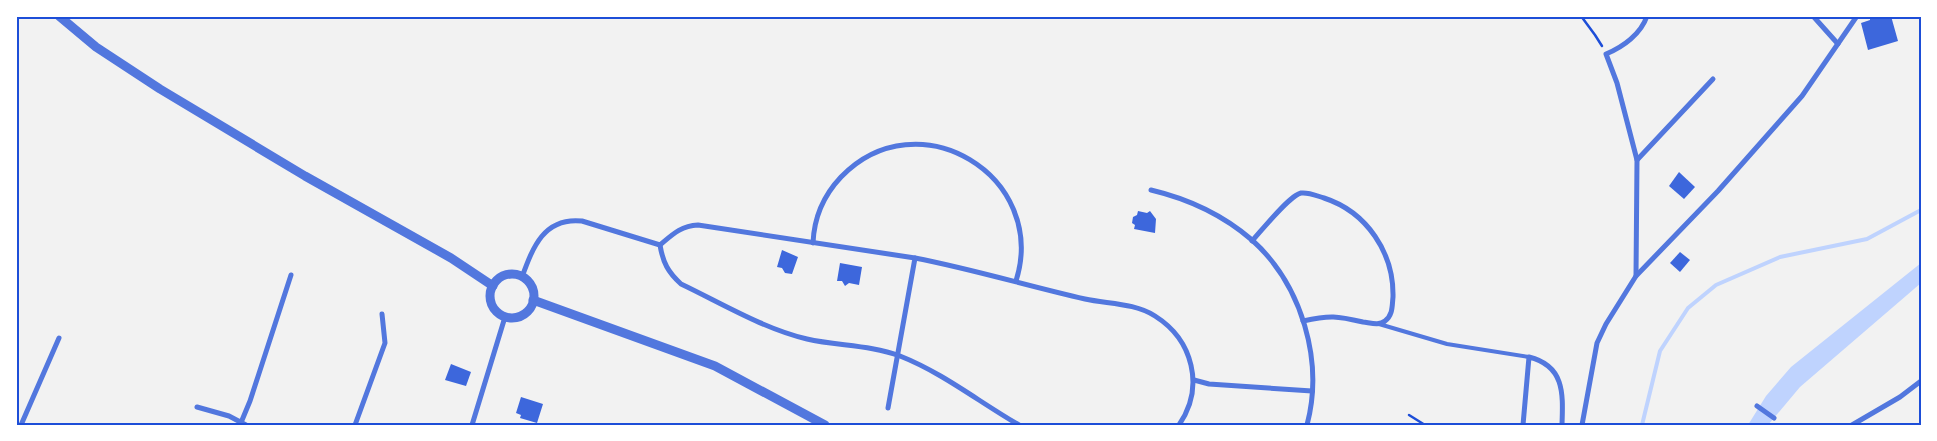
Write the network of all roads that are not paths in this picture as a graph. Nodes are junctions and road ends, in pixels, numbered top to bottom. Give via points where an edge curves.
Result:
1 (59, 16) edge
2 (1647, 16) edge
3 (1813, 16) edge
4 (1857, 16) edge
5 (1838, 44) junction
6 (1713, 79) dead end
7 (1637, 160) junction
8 (1151, 190) dead end
9 (1252, 241) junction
10 (813, 242) junction
11 (660, 246) junction
12 (915, 258) junction
13 (291, 275) dead end
14 (1636, 276) junction
15 (522, 277) junction
16 (1016, 281) junction
17 (493, 286) junction
18 (533, 300) junction
19 (382, 314) dead end
20 (505, 317) junction
21 (1304, 321) junction
22 (1379, 324) junction
23 (59, 338) dead end
24 (898, 355) junction
25 (1528, 358) junction
26 (1194, 380) junction
27 (1921, 381) edge
28 (1312, 391) junction
29 (197, 406) dead end
30 (1757, 406) dead end
31 (888, 408) dead end
32 (1774, 418) dead end
33 (242, 424) edge
34 (21, 425) edge
35 (355, 425) edge
36 (472, 425) edge
37 (825, 425) edge
38 (1019, 425) edge
39 (1179, 425) edge
40 (1307, 425) edge
41 (1523, 425) edge
42 (1562, 425) edge
43 (1582, 425) edge
44 (1852, 425) edge

1 - 17 street via 96,47 160,89 451,258
2 - 7 street via 1643,27 1633,37 1606,54
3 - 5 street
4 - 5 street
5 - 14 street via 1802,96
6 - 7 street
7 - 14 street
8 - 9 street via 1182,198 1220,216
9 - 21 street via 1286,282
9 - 22 street via 1291,199 1301,193 1329,200 1348,210 1371,230 1391,268 1392,309 1387,320
10 - 11 street via 698,225 677,230
10 - 12 street
10 - 16 street via 824,202 850,168 890,148 935,146 954,151 980,166 996,180 1007,196 1021,240
11 - 15 street via 582,221 566,221 552,226 539,238
11 - 24 street via 666,267 681,284 765,324 808,339 852,344
12 - 16 street
12 - 24 street
13 - 33 street
14 - 43 street via 1597,343
15 - 17 street via 511,274
15 - 18 street via 530,284
16 - 26 street via 1144,310 1155,316 1174,330 1184,344
17 - 20 street via 492,304
18 - 20 street via 523,315
18 - 37 street via 715,366
19 - 35 street via 385,343
20 - 36 street
21 - 22 street via 1330,315
21 - 28 street via 1311,349
22 - 25 lane via 1447,344
23 - 34 street
24 - 31 street
24 - 38 street via 933,371
25 - 41 street
25 - 42 street via 1545,364 1557,376 1562,397
26 - 28 street via 1209,384
26 - 39 street via 1188,410
27 - 44 street
28 - 40 street
29 - 33 street via 229,416
30 - 32 street

